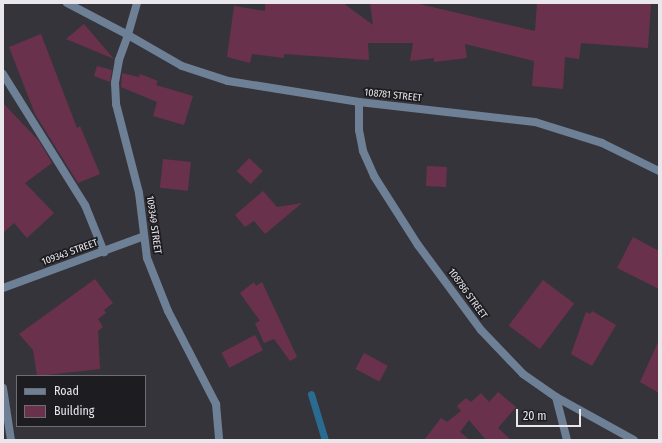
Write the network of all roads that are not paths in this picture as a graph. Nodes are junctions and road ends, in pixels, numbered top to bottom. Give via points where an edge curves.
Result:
1 (67, 3) edge
2 (137, 3) edge
3 (128, 35) junction
4 (3, 74) edge
5 (359, 102) junction
6 (659, 170) edge
7 (144, 236) junction
8 (104, 252) junction
9 (3, 288) edge
10 (3, 388) edge
11 (556, 397) junction
12 (12, 440) edge
13 (220, 440) edge
14 (567, 440) edge
15 (634, 440) edge

1 - 3 street, 108781 STREET
2 - 3 street, 109349 STREET
3 - 5 street, 108781 STREET via 182,66 228,81
3 - 7 street, 109349 STREET via 119,60 115,83 116,104 139,194
4 - 8 street via 85,205
5 - 6 street, 108781 STREET via 535,122 602,143
5 - 11 street, 108786 STREET via 359,130 371,169 418,245 497,350 523,374
7 - 8 street, 109343 STREET
7 - 13 street, 109349 STREET via 147,258 155,282 216,404
8 - 9 street, 109343 STREET
10 - 12 street
11 - 14 street
11 - 15 street, 108786 STREET

